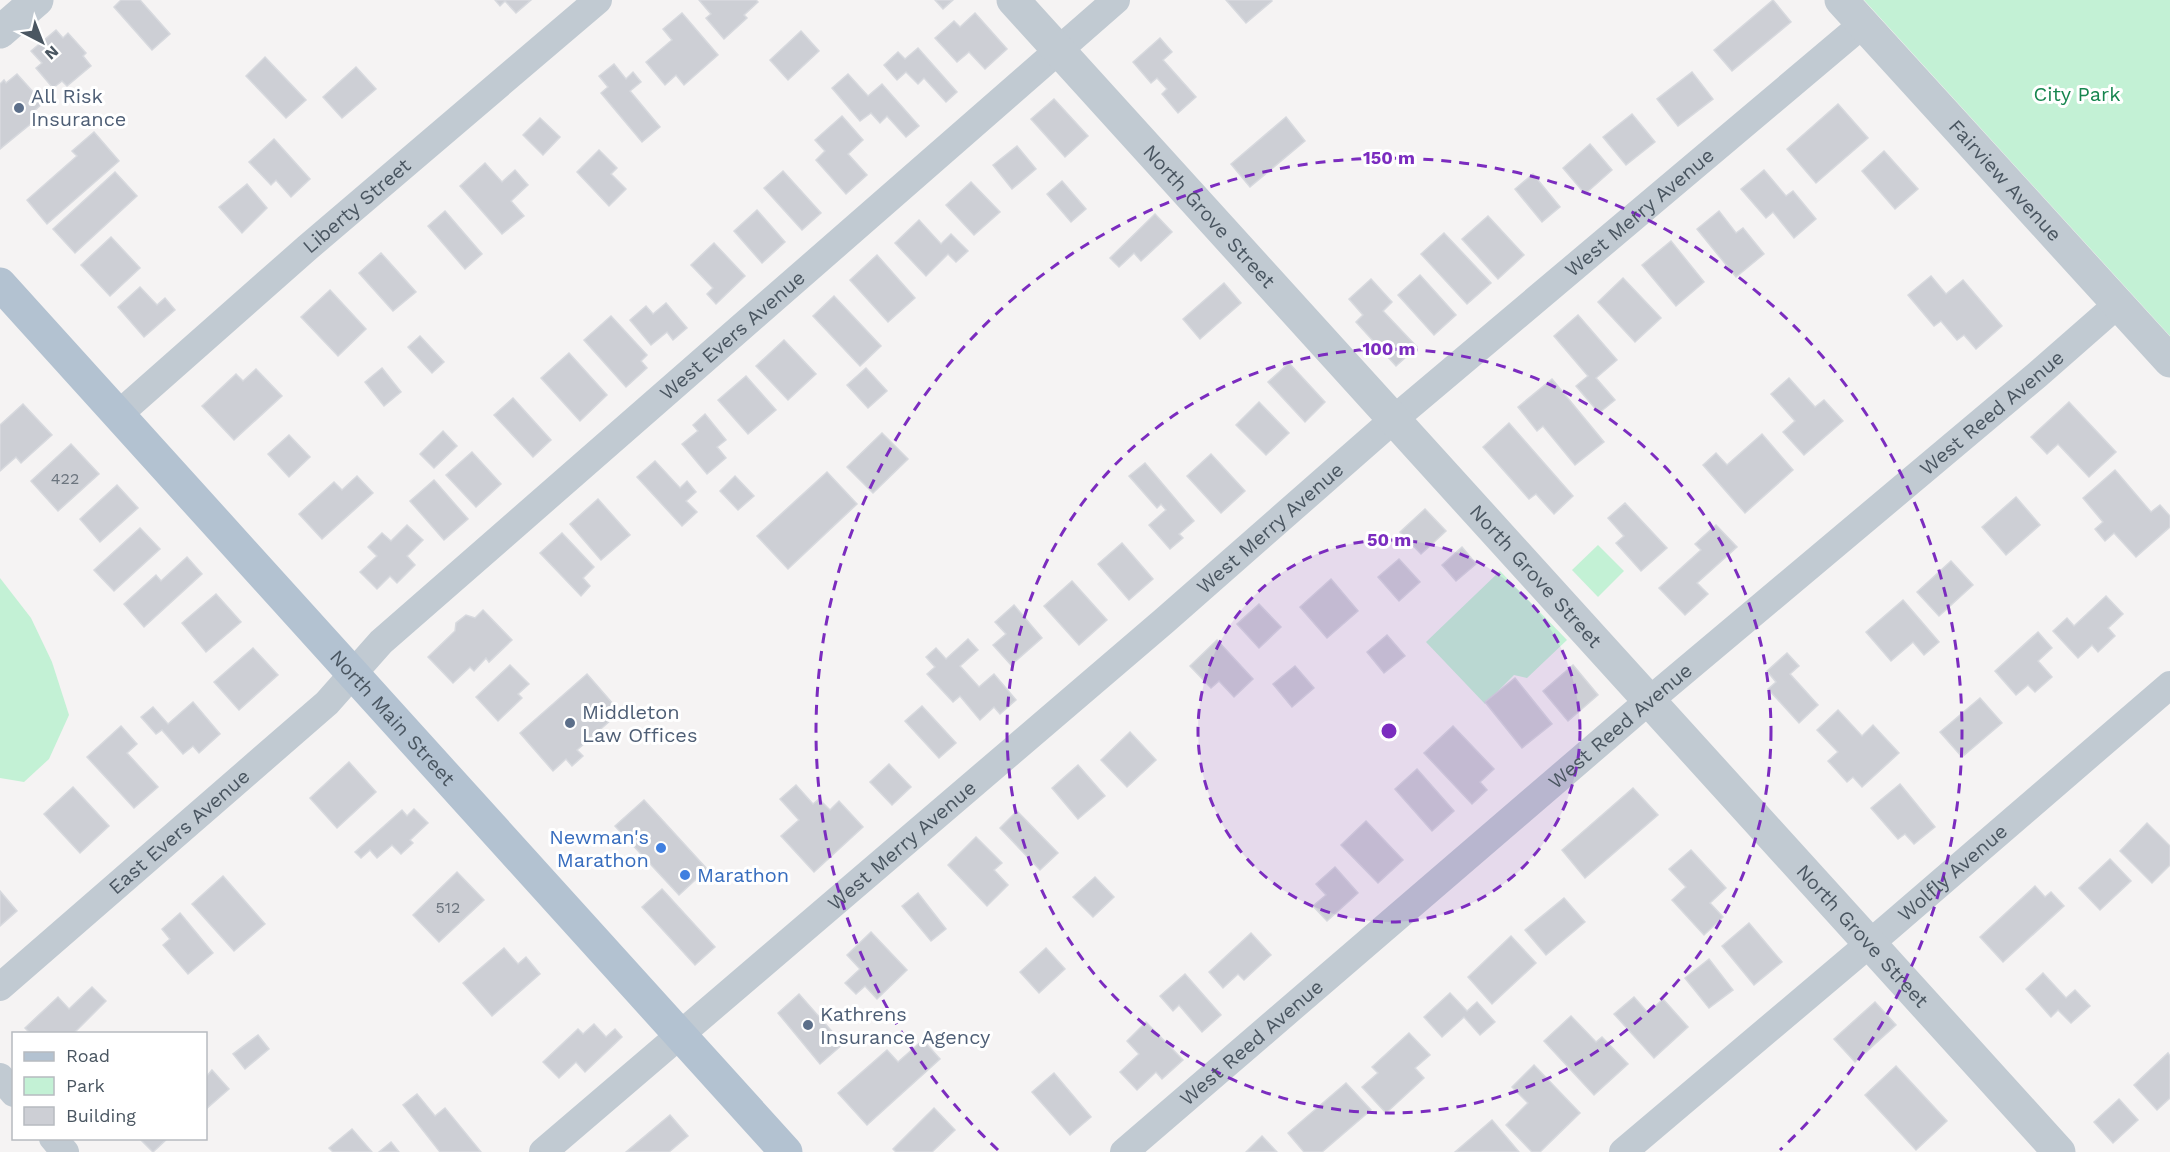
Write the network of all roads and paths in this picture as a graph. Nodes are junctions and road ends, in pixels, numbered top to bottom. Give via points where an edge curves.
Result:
1 (37, 0) edge
2 (598, 0) edge
3 (1013, 0) edge
4 (1116, 0) edge
5 (1841, 0) edge
6 (1863, 24) junction
7 (0, 32) edge
8 (1057, 50) junction
9 (0, 284) edge
10 (2118, 304) junction
11 (2170, 361) edge
12 (119, 414) junction
13 (1393, 420) junction
14 (353, 673) junction
15 (2170, 685) edge
16 (1649, 700) junction
17 (1870, 943) junction
18 (0, 987) edge
19 (679, 1035) junction
20 (0, 1077) edge
21 (12, 1091) edge
22 (56, 1140) edge
23 (65, 1152) edge
24 (543, 1152) edge
25 (786, 1152) edge
26 (1124, 1152) edge
27 (1623, 1152) edge
28 (2059, 1152) edge

1 - 7 street
2 - 12 street, Liberty Street
3 - 8 street, North Grove Street
4 - 8 street, West Evers Avenue
5 - 6 street, Fairview Avenue
6 - 10 street, Fairview Avenue
6 - 13 street, West Merry Avenue
8 - 13 street, North Grove Street
8 - 14 street, West Evers Avenue via 376,646
9 - 12 main road, North Main Street
10 - 11 street, Fairview Avenue
10 - 16 street, West Reed Avenue
12 - 14 main road, North Main Street
13 - 16 street, North Grove Street
13 - 19 street, West Merry Avenue
14 - 18 street, East Evers Avenue via 327,703
14 - 19 main road, North Main Street
15 - 17 street, Wolfly Avenue
16 - 17 street, North Grove Street
16 - 26 street, West Reed Avenue
17 - 27 street, Wolfly Avenue
17 - 28 street, North Grove Street
19 - 24 street, West Merry Avenue
19 - 25 main road, North Main Street
20 - 21 street
22 - 23 street

